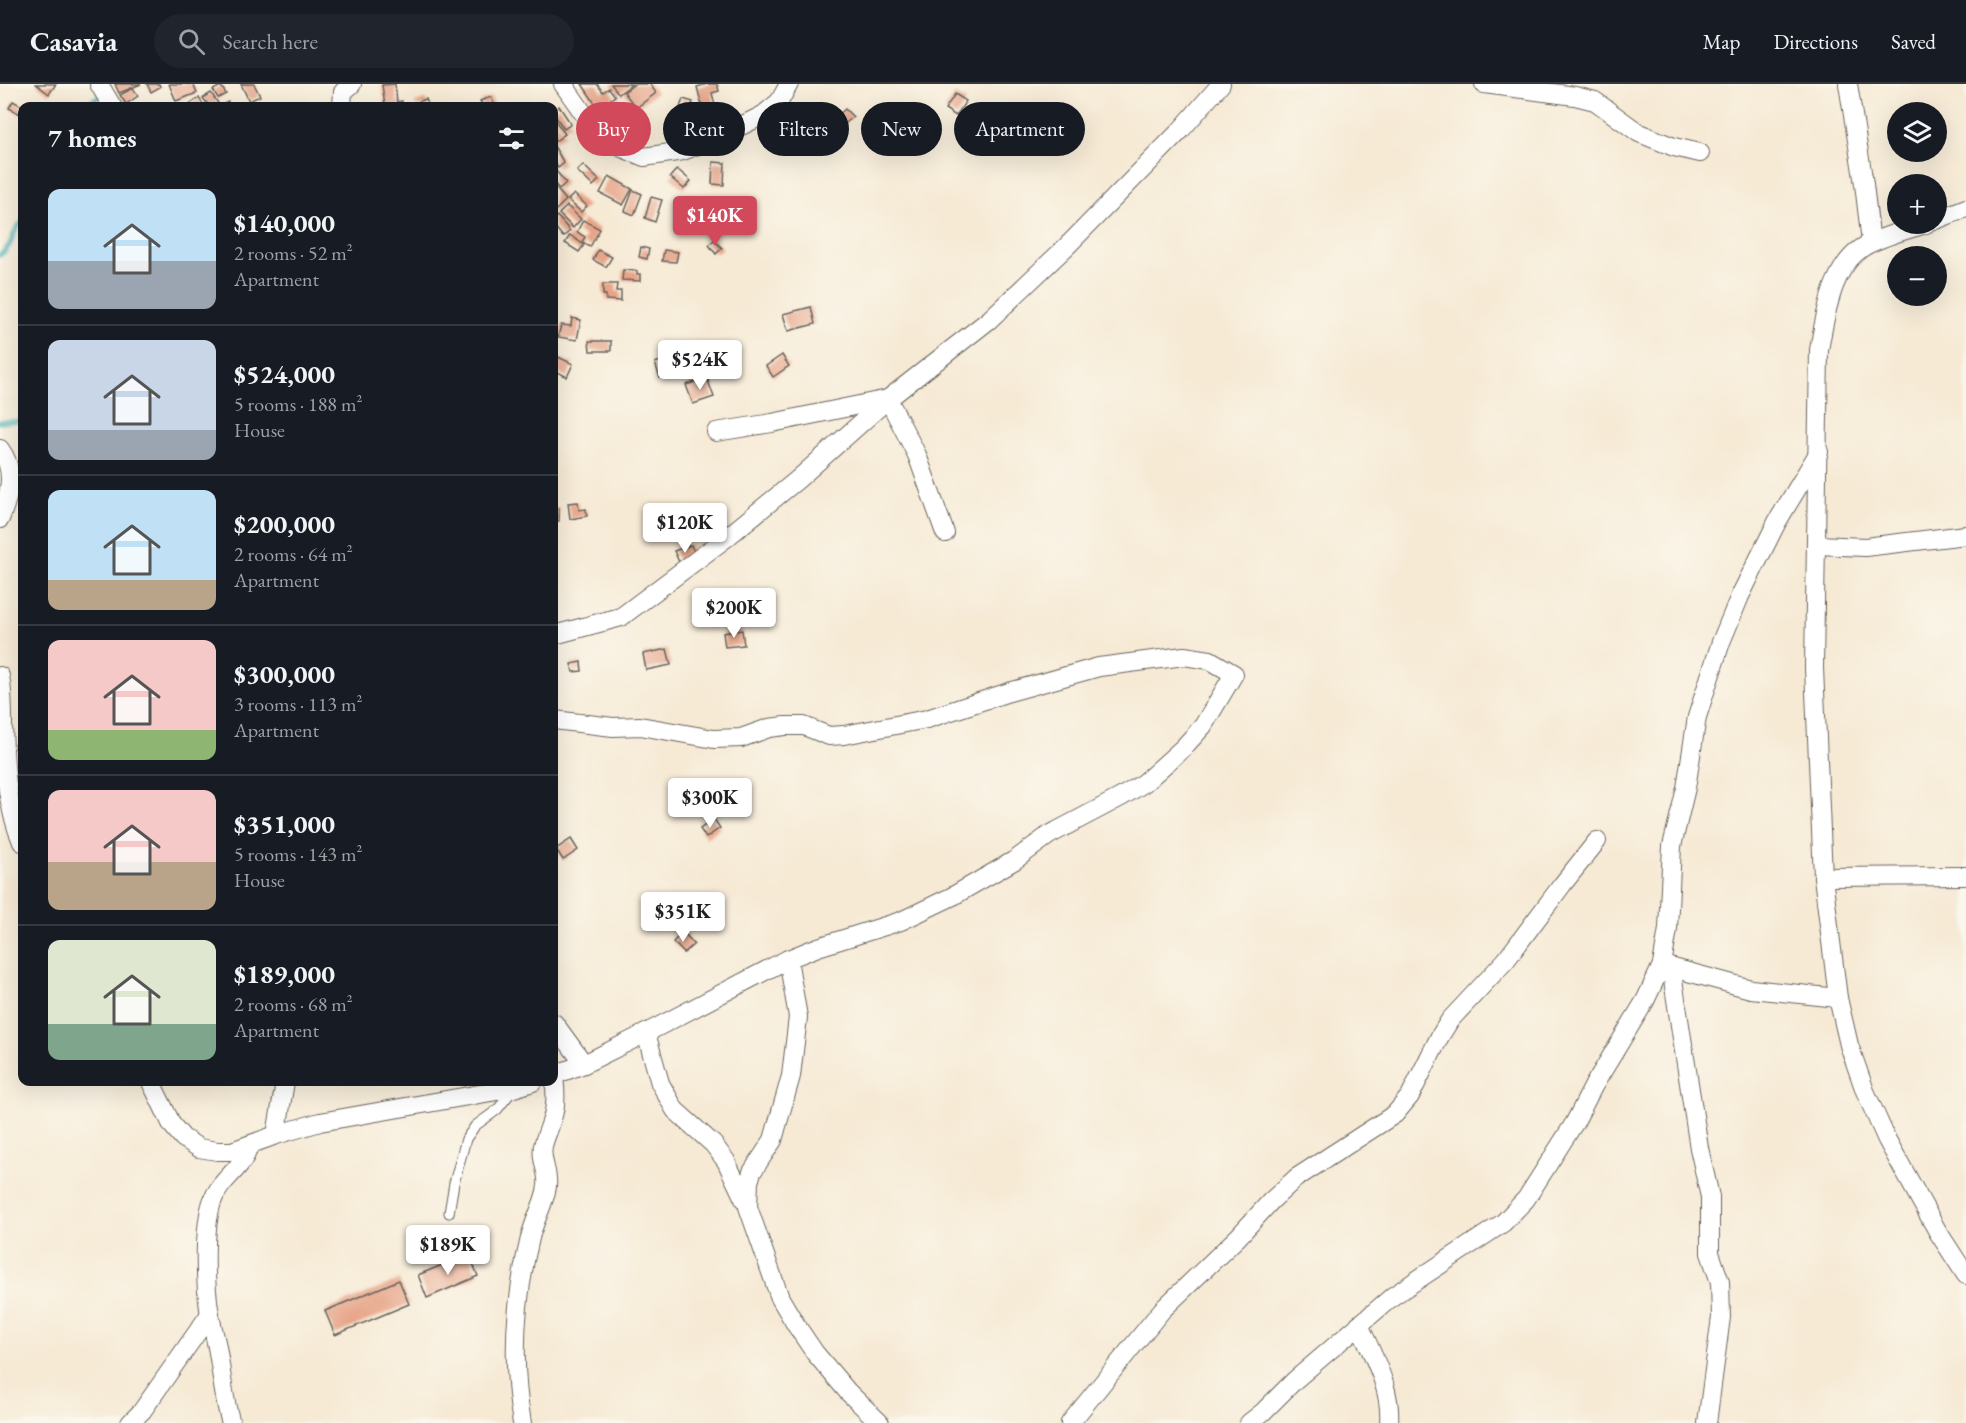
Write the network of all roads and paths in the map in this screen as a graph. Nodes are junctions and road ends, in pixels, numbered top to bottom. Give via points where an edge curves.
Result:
1 (99, 84) edge
2 (352, 84) edge
3 (563, 84) edge
4 (789, 84) edge
5 (1221, 84) edge
6 (1484, 84) edge
7 (1848, 84) edge
8 (110, 102) edge
9 (342, 102) edge
10 (1700, 153) dead end
11 (1966, 208) edge
12 (1947, 216) edge
13 (1895, 234) edge
14 (1871, 242) junction
15 (888, 399) junction
16 (716, 432) dead end
17 (0, 450) edge
18 (1819, 452) junction
19 (0, 519) edge
20 (945, 533) dead end
21 (1966, 536) edge
22 (1817, 544) junction
23 (558, 634) edge
24 (0, 676) edge
25 (558, 720) edge
26 (18, 830) edge
27 (1597, 841) dead end
28 (1966, 876) edge
29 (1823, 877) junction
30 (788, 959) junction
31 (1666, 966) junction
32 (1838, 998) junction
33 (558, 1028) edge
34 (646, 1034) junction
35 (584, 1064) junction
36 (558, 1074) edge
37 (153, 1086) edge
38 (284, 1086) edge
39 (520, 1086) edge
40 (554, 1086) edge
41 (514, 1088) junction
42 (276, 1135) junction
43 (249, 1146) junction
44 (748, 1207) junction
45 (449, 1213) dead end
46 (1966, 1275) edge
47 (210, 1314) junction
48 (1359, 1324) junction
49 (130, 1423) edge
50 (231, 1423) edge
51 (522, 1423) edge
52 (880, 1423) edge
53 (1070, 1423) edge
54 (1249, 1423) edge
55 (1389, 1423) edge
56 (1707, 1423) edge

1 - 8 street
2 - 9 street via 343,92
3 - 4 street via 610,143 644,157 683,151 763,115 779,102
5 - 15 street via 1067,246 989,320
6 - 10 street via 1595,101 1640,133
7 - 14 street
11 - 12 street
13 - 14 street
14 - 18 street via 1849,258 1839,273 1826,315 1819,350
15 - 16 street
15 - 20 street via 917,455
15 - 23 street via 779,494 621,617
17 - 19 street via 6,456 10,473 9,494
18 - 22 street
18 - 31 street via 1777,522 1740,596 1697,717 1672,846
21 - 22 street via 1865,547
22 - 29 street via 1814,668
24 - 26 street via 5,771
25 - 30 street via 640,726 714,739 741,738 785,726 804,726 829,736 844,735 927,719 1099,667 1184,656 1210,660 1234,674 1203,726 1144,783 1060,829 953,896 901,921
27 - 53 street via 1506,960 1450,1020 1410,1096 1395,1114 1296,1178 1271,1201 1162,1310
28 - 29 street
29 - 32 street
30 - 34 street
30 - 44 street via 798,1017 791,1076 773,1140 752,1172
31 - 32 street via 1751,989
31 - 48 street via 1526,1199 1503,1223 1393,1296
31 - 56 street via 1710,1197 1710,1253 1720,1282 1721,1317
32 - 46 street via 1849,1045 1887,1140
33 - 35 street
34 - 35 street
34 - 44 street via 660,1083 675,1110 726,1161
35 - 36 street
37 - 43 street via 172,1125 199,1148 217,1151
38 - 42 street
39 - 41 street
40 - 51 street via 554,1111 542,1158 547,1188 521,1275 517,1317 515,1371
41 - 42 street via 320,1122
41 - 45 lane via 466,1138
42 - 43 street
43 - 47 street via 243,1162 216,1191 208,1217
44 - 52 street via 780,1298 796,1325 848,1392
47 - 49 street
47 - 50 street
48 - 54 street
48 - 55 street via 1386,1386

